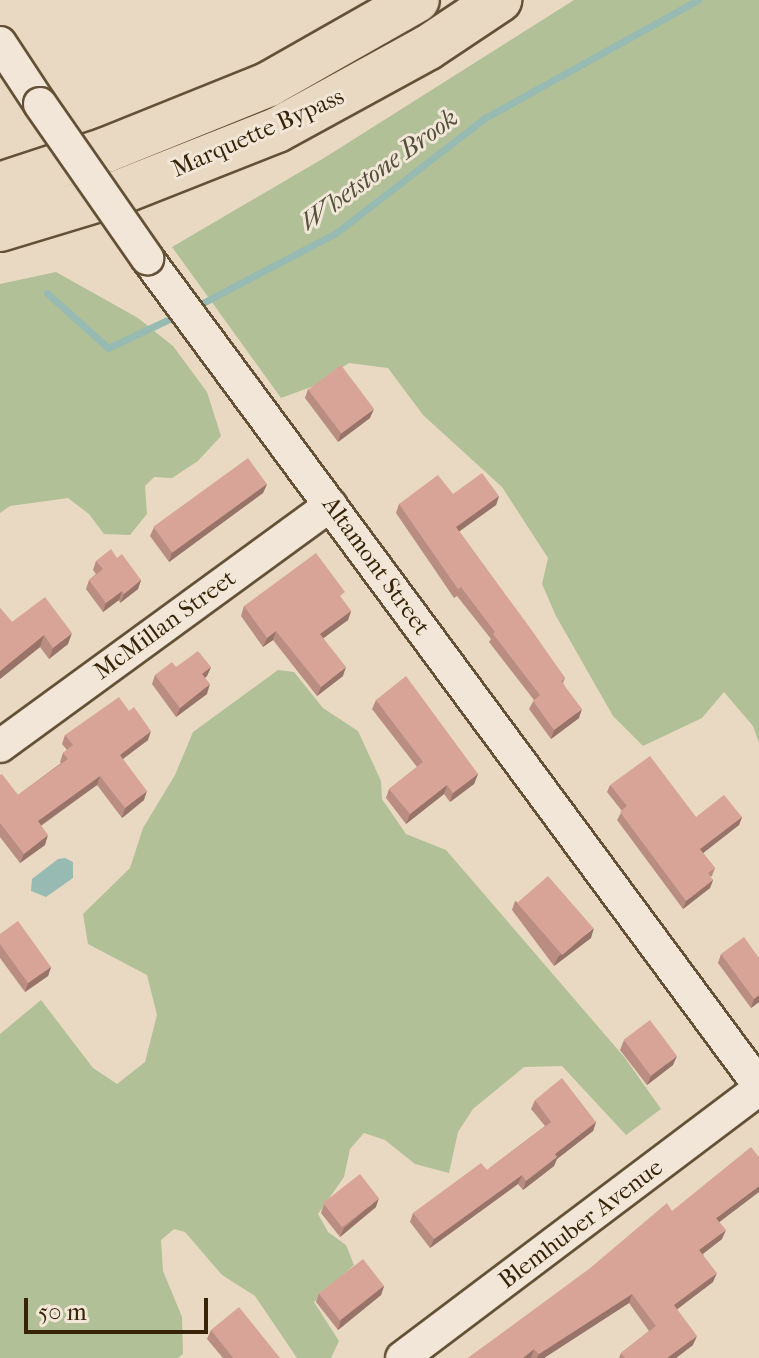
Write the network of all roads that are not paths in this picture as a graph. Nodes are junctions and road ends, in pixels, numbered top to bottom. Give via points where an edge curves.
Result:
1 (417, 0) edge
2 (499, 0) edge
3 (0, 43) edge
4 (0, 185) edge
5 (0, 229) edge
6 (331, 505) junction
7 (0, 746) edge
8 (759, 1087) edge
9 (402, 1358) edge

1 - 4 highway, Marquette Bypass via 255,90 106,150
2 - 5 highway, Marquette Bypass via 415,55 277,130 115,194
3 - 6 street, Altamont Street, bridge via 147,258
6 - 7 street, McMillan Street
6 - 8 street, Altamont Street
8 - 9 street, Blemhuber Avenue

